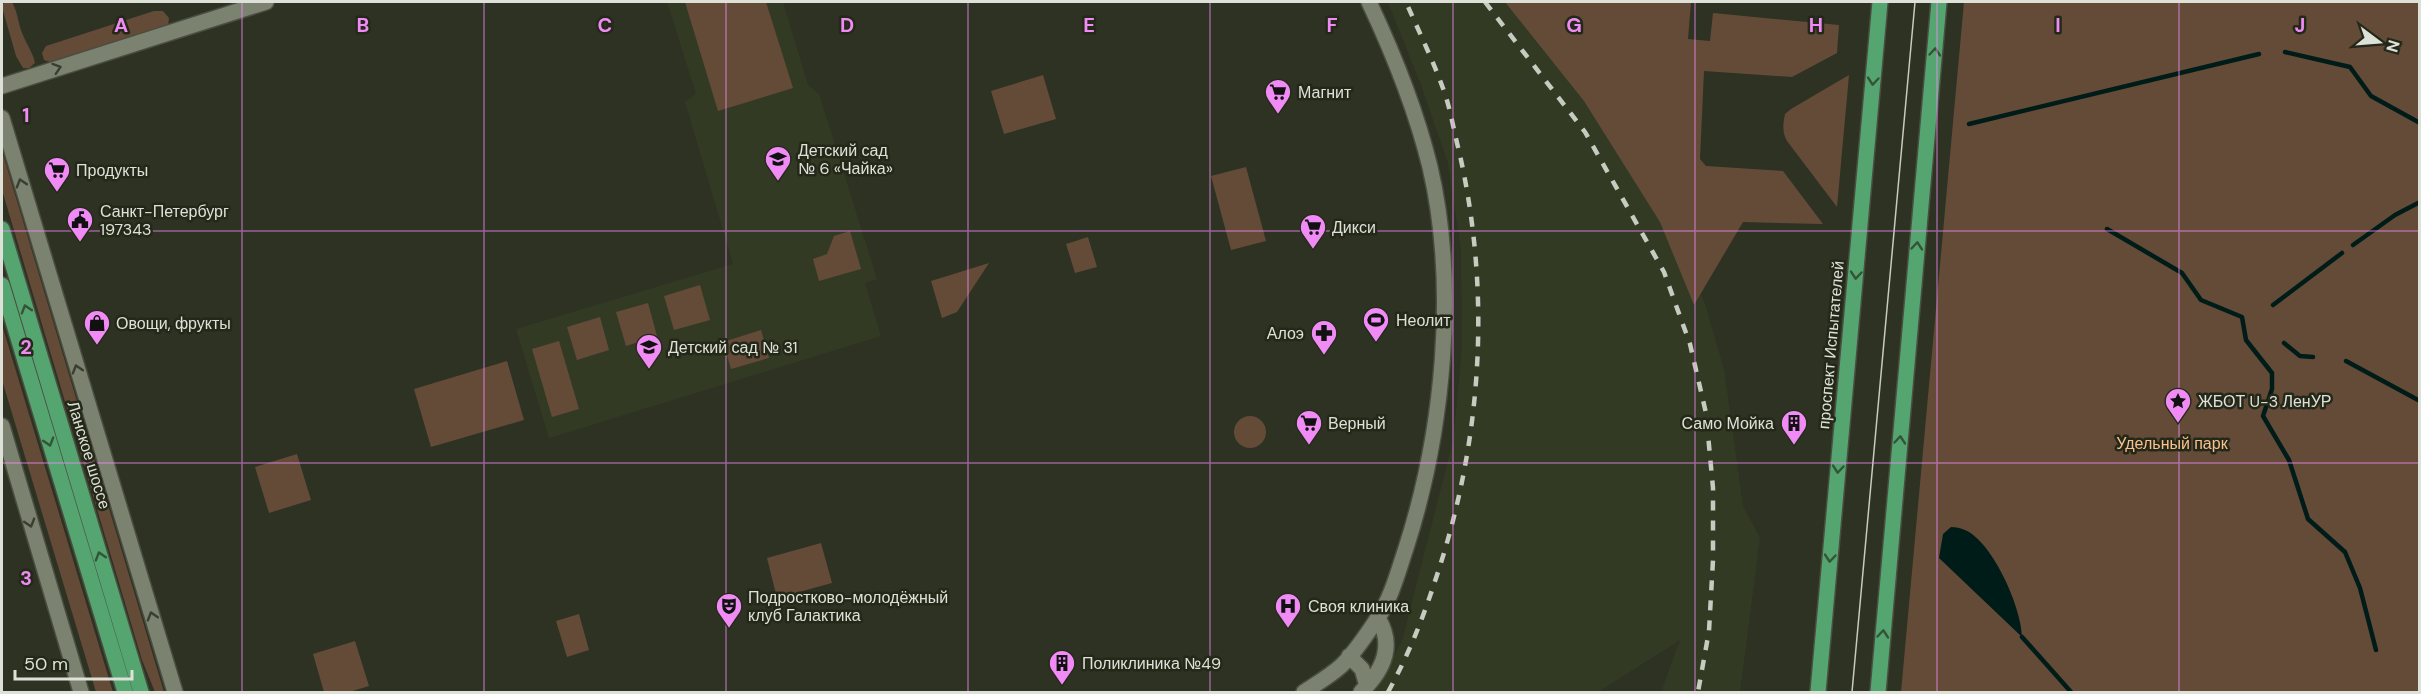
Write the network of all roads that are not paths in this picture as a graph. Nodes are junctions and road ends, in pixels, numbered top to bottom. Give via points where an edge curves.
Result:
1 (266, 2) edge
2 (1369, 2) edge
3 (1880, 2) edge
4 (1939, 2) edge
5 (2, 86) edge
6 (2, 118) edge
7 (2, 228) edge
8 (2, 285) edge
9 (2, 426) edge
10 (1378, 618) junction
11 (1350, 656) junction
12 (1364, 689) edge
13 (81, 693) edge
14 (125, 693) edge
15 (141, 693) edge
16 (175, 693) edge
17 (1304, 693) edge
18 (1818, 693) edge
19 (1878, 693) edge

5 -> 1 street
2 - 10 street via 1407,88 1430,169 1442,250 1444,334 1434,439 1416,519
3 -> 18 main road, проспект Испытателей
19 -> 4 main road
16 -> 6 street
15 -> 7 main road, Ланское шоссе
8 -> 14 main road
9 -> 13 street
10 - 11 street
10 - 12 street via 1387,642 1384,660
11 - 12 street via 1362,669
11 - 17 street

